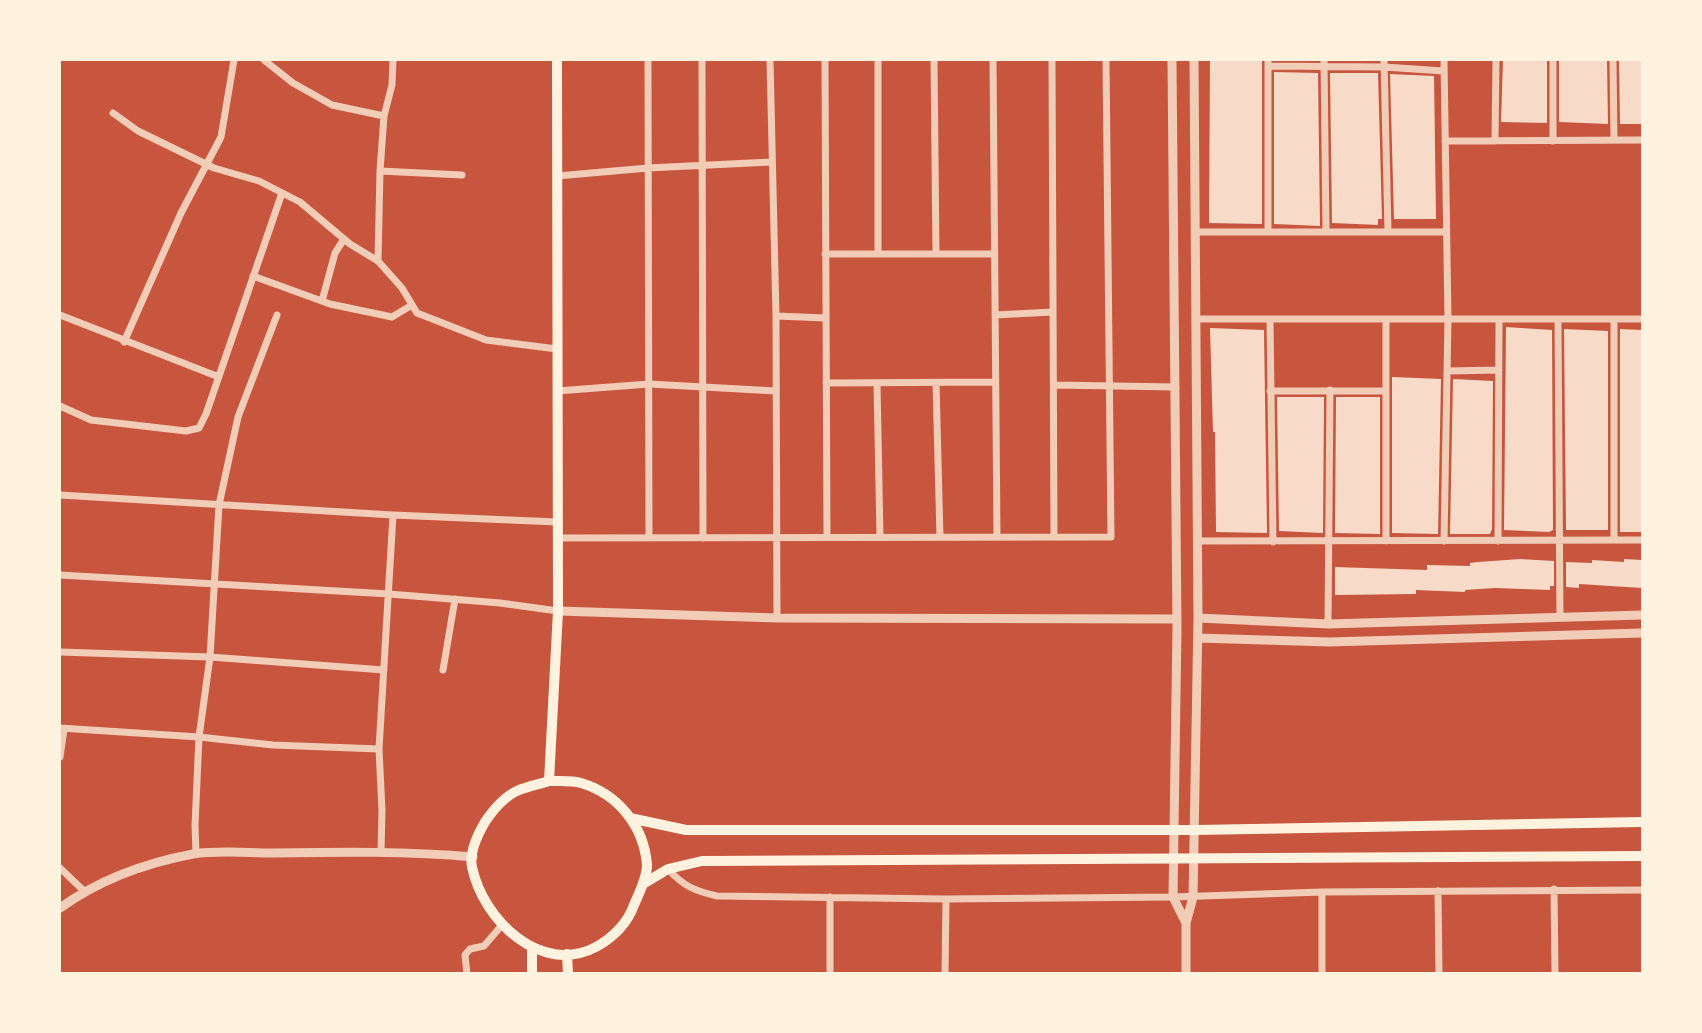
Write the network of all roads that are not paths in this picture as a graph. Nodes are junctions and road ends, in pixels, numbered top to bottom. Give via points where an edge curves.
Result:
1 (234, 60) edge
2 (264, 60) edge
3 (393, 60) edge
4 (557, 60) edge
5 (648, 60) edge
6 (702, 60) edge
7 (770, 60) edge
8 (825, 60) edge
9 (878, 60) edge
10 (934, 60) edge
11 (992, 60) edge
12 (1052, 60) edge
13 (1106, 60) edge
14 (1172, 60) edge
15 (1194, 60) edge
16 (1444, 60) edge
17 (1496, 60) edge
18 (1553, 60) edge
19 (1613, 60) edge
20 (1268, 63) edge
21 (1324, 63) edge
22 (1384, 63) edge
23 (1444, 71) junction
24 (113, 113) dead end
25 (384, 116) junction
26 (1643, 140) edge
27 (1445, 141) junction
28 (1495, 141) junction
29 (1553, 141) junction
30 (1614, 141) junction
31 (771, 162) junction
32 (206, 163) junction
33 (702, 164) junction
34 (648, 168) junction
35 (380, 171) junction
36 (462, 175) dead end
37 (557, 176) junction
38 (282, 192) junction
39 (1268, 231) junction
40 (1326, 231) junction
41 (1388, 231) junction
42 (1195, 232) junction
43 (1445, 232) junction
44 (344, 239) junction
45 (825, 254) junction
46 (878, 254) junction
47 (936, 254) junction
48 (994, 254) junction
49 (377, 261) junction
50 (253, 276) junction
51 (322, 301) junction
52 (412, 305) junction
53 (1053, 312) junction
54 (60, 315) edge
55 (277, 315) dead end
56 (995, 315) junction
57 (776, 316) junction
58 (826, 318) junction
59 (1270, 319) junction
60 (1386, 319) junction
61 (1448, 319) junction
62 (1499, 319) junction
63 (1558, 319) junction
64 (1614, 319) junction
65 (1643, 319) edge
66 (1196, 320) junction
67 (124, 342) junction
68 (557, 349) junction
69 (1499, 370) junction
70 (1447, 371) junction
71 (219, 377) junction
72 (995, 382) junction
73 (826, 383) junction
74 (877, 383) junction
75 (936, 383) junction
76 (649, 384) junction
77 (1054, 385) junction
78 (1109, 385) junction
79 (1176, 387) junction
80 (702, 388) junction
81 (1330, 390) junction
82 (557, 391) junction
83 (776, 391) junction
84 (1270, 391) junction
85 (1385, 391) junction
86 (60, 406) edge
87 (60, 495) edge
88 (219, 505) junction
89 (393, 515) junction
90 (557, 522) junction
91 (776, 537) junction
92 (827, 537) junction
93 (880, 537) junction
94 (940, 537) junction
95 (997, 537) junction
96 (1055, 537) junction
97 (557, 538) junction
98 (649, 538) junction
99 (703, 538) junction
100 (1560, 540) junction
101 (1614, 540) junction
102 (1643, 540) edge
103 (1198, 541) junction
104 (1327, 541) junction
105 (1386, 541) junction
106 (1444, 541) junction
107 (1498, 541) junction
108 (1273, 542) junction
109 (60, 575) edge
110 (215, 584) junction
111 (389, 594) junction
112 (455, 599) junction
113 (558, 611) junction
114 (1643, 615) edge
115 (1560, 617) junction
116 (776, 618) junction
117 (1177, 618) junction
118 (1198, 618) junction
119 (1328, 624) junction
120 (1643, 633) edge
121 (1198, 638) junction
122 (60, 652) edge
123 (210, 657) junction
124 (384, 670) junction
125 (443, 670) dead end
126 (62, 729) edge
127 (199, 737) junction
128 (379, 749) junction
129 (60, 757) edge
130 (550, 781) junction
131 (630, 818) junction
132 (1643, 822) edge
133 (1174, 830) junction
134 (1196, 830) junction
135 (381, 853) junction
136 (196, 854) junction
137 (1643, 856) edge
138 (472, 857) junction
139 (1174, 859) junction
140 (1195, 859) junction
141 (60, 868) edge
142 (668, 869) junction
143 (643, 884) junction
144 (1554, 889) junction
145 (1643, 890) edge
146 (83, 891) junction
147 (1438, 891) junction
148 (1322, 892) junction
149 (830, 897) junction
150 (1173, 897) junction
151 (1193, 897) junction
152 (946, 899) junction
153 (60, 908) edge
154 (1186, 923) junction
155 (502, 925) junction
156 (532, 948) junction
157 (567, 954) junction
158 (467, 974) edge
159 (532, 974) edge
160 (568, 974) edge
161 (830, 974) edge
162 (945, 974) edge
163 (1186, 974) edge
164 (1322, 974) edge
165 (1439, 974) edge
166 (1555, 974) edge

1 - 32 street via 221,137
2 - 25 street via 332,105
3 - 25 street
4 - 37 main road
5 - 34 street
6 - 33 street
7 - 31 street
8 - 45 street
9 - 46 street
10 - 47 street
11 - 48 street
12 - 53 street
13 - 78 street
14 - 79 street
15 - 42 street
16 - 23 street
17 - 28 street
18 - 29 street
19 - 30 street
20 - 21 street
20 - 39 street
21 - 22 street
21 - 40 street
22 - 23 street
22 - 41 street
23 - 27 street
24 - 32 street via 138,131
25 - 35 street
26 - 30 street
27 - 28 street
27 - 43 street
28 - 29 street
29 - 30 street
31 - 33 street
31 - 57 street
32 - 38 street
32 - 67 street
33 - 34 street
33 - 80 street
34 - 37 street
34 - 76 street
35 - 36 street
35 - 49 street
37 - 68 main road
38 - 44 street
38 - 50 street
39 - 40 street
39 - 42 street
40 - 41 street
41 - 43 street
42 - 66 street
43 - 61 street
44 - 49 street
44 - 51 street via 335,253
45 - 46 street
45 - 58 street
46 - 47 street
47 - 48 street
48 - 56 street
49 - 52 street
50 - 51 street
50 - 71 street
51 - 52 street via 392,317
52 - 68 street via 417,313 486,340
53 - 56 street
53 - 77 street
54 - 67 street
55 - 88 street via 238,417
56 - 72 street
57 - 58 street
57 - 83 street
58 - 73 street
59 - 60 street
59 - 66 street
59 - 84 street
60 - 61 street
60 - 85 street
61 - 62 street
61 - 70 street
62 - 63 street
62 - 69 street
63 - 64 street
63 - 100 street
64 - 65 street
64 - 101 street
66 - 103 street
67 - 71 street
68 - 82 main road
69 - 70 street
69 - 107 street
70 - 106 street
71 - 86 street via 199,428 186,432 91,420
72 - 75 street
72 - 95 street
73 - 74 street
73 - 92 street
74 - 75 street
74 - 93 street
75 - 94 street
76 - 80 street
76 - 82 street
76 - 98 street
77 - 78 street
77 - 96 street
78 - 79 street
78 - 96 street via 1111,537
79 - 117 street
80 - 83 street
80 - 99 street
81 - 84 street
81 - 85 street
81 - 104 street
82 - 90 main road
83 - 91 street
84 - 108 street
85 - 105 street
87 - 88 street
88 - 89 street
88 - 110 street
89 - 90 street
89 - 111 street
90 - 97 main road
91 - 92 street
91 - 99 street
91 - 116 street
92 - 93 street
93 - 94 street
94 - 95 street
95 - 96 street
97 - 98 street
97 - 113 main road
98 - 99 street
100 - 101 street
100 - 107 street
100 - 115 street
101 - 102 street
103 - 108 street
103 - 118 street
104 - 105 street
104 - 108 street
104 - 119 street
105 - 106 street
106 - 107 street
109 - 110 street
110 - 111 street
110 - 123 street
111 - 112 street
111 - 124 street
112 - 113 street
112 - 125 street
113 - 116 street
113 - 130 main road
114 - 115 street
115 - 119 street
116 - 117 street
117 - 133 street
118 - 119 street
118 - 121 street
120 - 121 street via 1329,642
121 - 134 street
122 - 123 street
123 - 124 street
123 - 127 street
124 - 128 street
126 - 127 street
126 - 129 street
127 - 128 street
127 - 136 street
128 - 135 street
130 - 131 main road via 580,783 608,795
130 - 138 main road via 517,790 493,809 477,835
131 - 133 main road via 686,830
131 - 143 main road via 640,833 647,866
132 - 134 main road
133 - 134 main road
133 - 139 street
134 - 140 street
135 - 136 street
135 - 138 street
136 - 146 street via 118,875
137 - 140 main road
138 - 155 main road via 484,897
139 - 140 main road
139 - 142 main road via 702,861
139 - 150 street
140 - 151 street
141 - 146 street
142 - 143 main road
142 - 149 street via 683,885 717,896
143 - 157 main road via 628,921 606,942
144 - 145 street
144 - 147 street
144 - 166 street
146 - 153 street
147 - 148 street
147 - 165 street
148 - 151 street
148 - 164 street
149 - 152 street
149 - 161 street
150 - 151 street
150 - 152 street
150 - 154 street
151 - 154 street
152 - 162 street
154 - 163 street
155 - 156 main road
155 - 158 street via 485,946 470,949
156 - 157 main road
156 - 159 main road
157 - 160 main road

